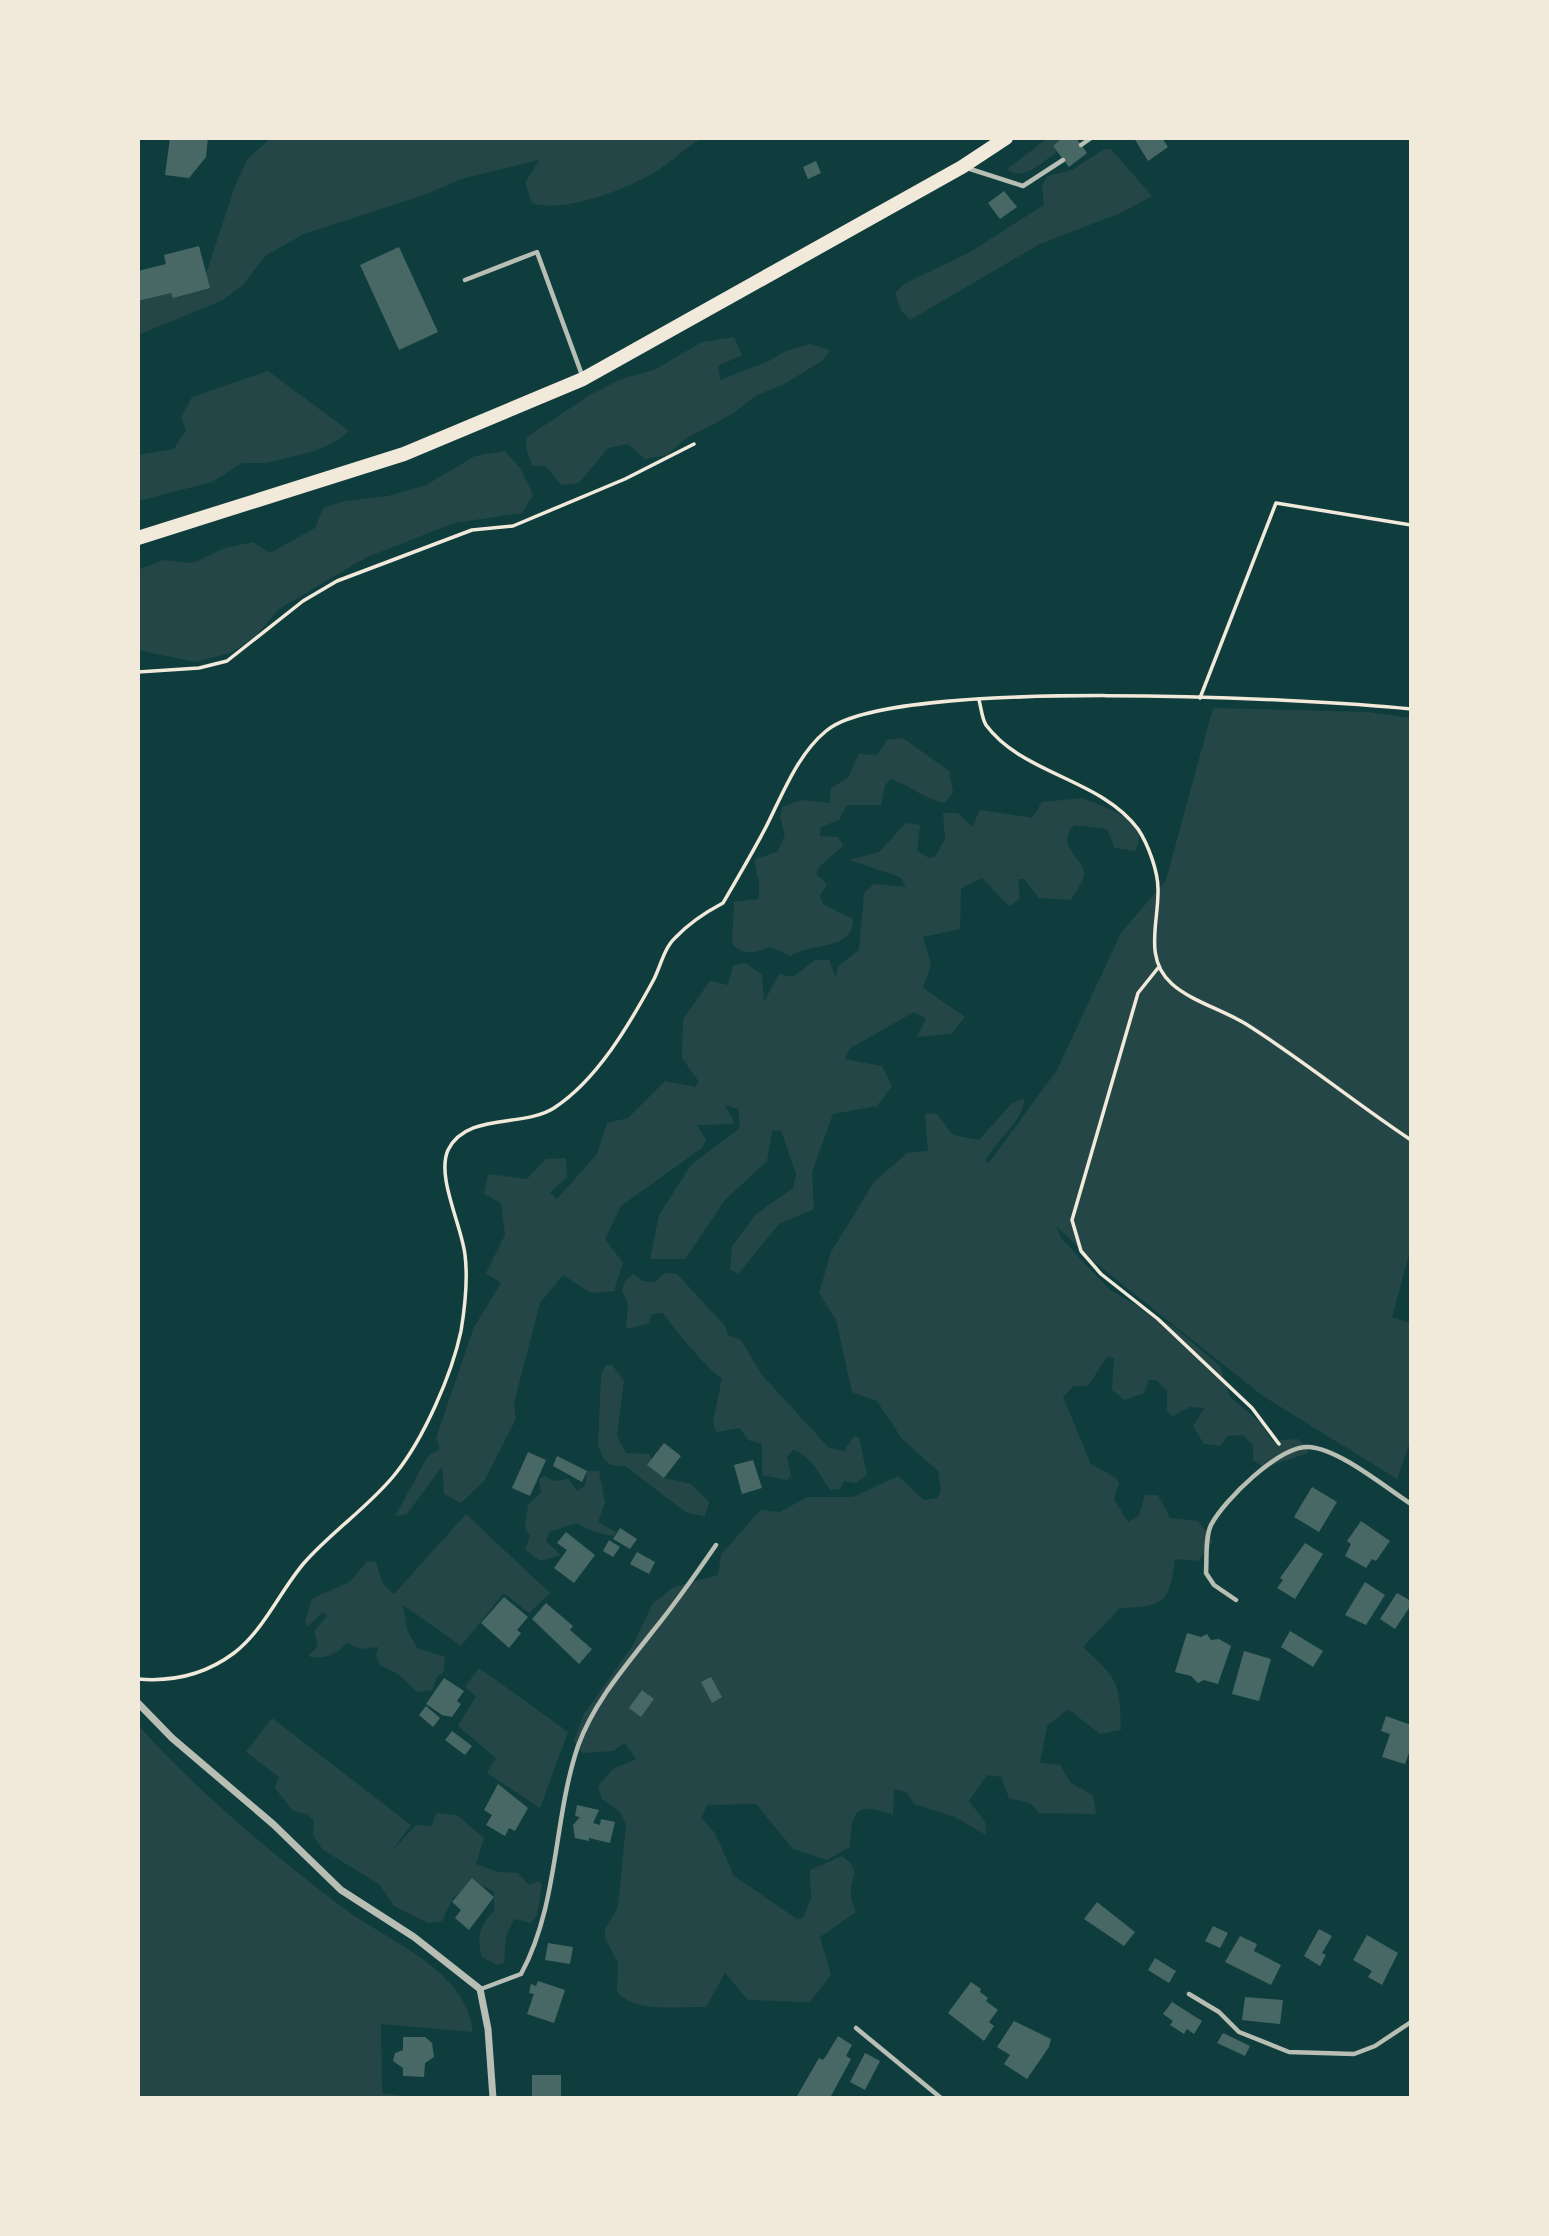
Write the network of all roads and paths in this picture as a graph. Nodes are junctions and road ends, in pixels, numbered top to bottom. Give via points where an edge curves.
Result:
1 (1091, 138) edge
2 (1005, 139) edge
3 (1081, 145) dead end
4 (1063, 160) dead end
5 (962, 167) junction
6 (465, 280) dead end
7 (583, 379) junction
8 (694, 444) dead end
9 (1411, 525) edge
10 (138, 538) edge
11 (138, 672) edge
12 (1200, 698) junction
13 (979, 700) junction
14 (1411, 709) edge
15 (1158, 968) junction
16 (1411, 1140) edge
17 (1284, 1451) junction
18 (1411, 1504) edge
19 (716, 1545) dead end
20 (1236, 1600) dead end
21 (138, 1679) edge
22 (138, 1703) edge
23 (480, 1989) junction
24 (1189, 1994) dead end
25 (1411, 2022) edge
26 (856, 2028) dead end
27 (493, 2098) edge
28 (941, 2098) edge

1 - 3 lane
2 - 5 highway
4 - 5 lane via 1023,186
5 - 7 highway
6 - 7 lane via 537,252
7 - 10 highway via 404,454
8 - 11 path via 625,480 513,526 472,530 337,581 303,601 227,661 199,668
9 - 12 path via 1276,503
12 - 13 path
12 - 14 path
13 - 15 path via 985,724 1014,750 1106,801 1138,829 1154,864 1158,887 1153,954
13 - 21 path via 895,707 828,729 797,768 723,903 673,939 624,1029 576,1092 552,1110 469,1129 455,1139 444,1172 465,1256 461,1331 452,1364 416,1440 396,1473 304,1563 256,1631 235,1652 186,1677
15 - 16 path via 1172,985 1265,1036
15 - 17 path via 1138,993 1072,1220 1081,1251 1101,1274 1158,1319 1252,1408
17 - 18 lane via 1308,1447 1335,1455
17 - 20 lane via 1243,1487 1211,1526 1206,1573 1214,1585
19 - 23 lane via 603,1694 578,1747 551,1882 522,1974
22 - 23 street via 341,1890 414,1937
23 - 27 street
24 - 25 lane via 1219,2012 1239,2032 1289,2052 1354,2054
26 - 28 lane

